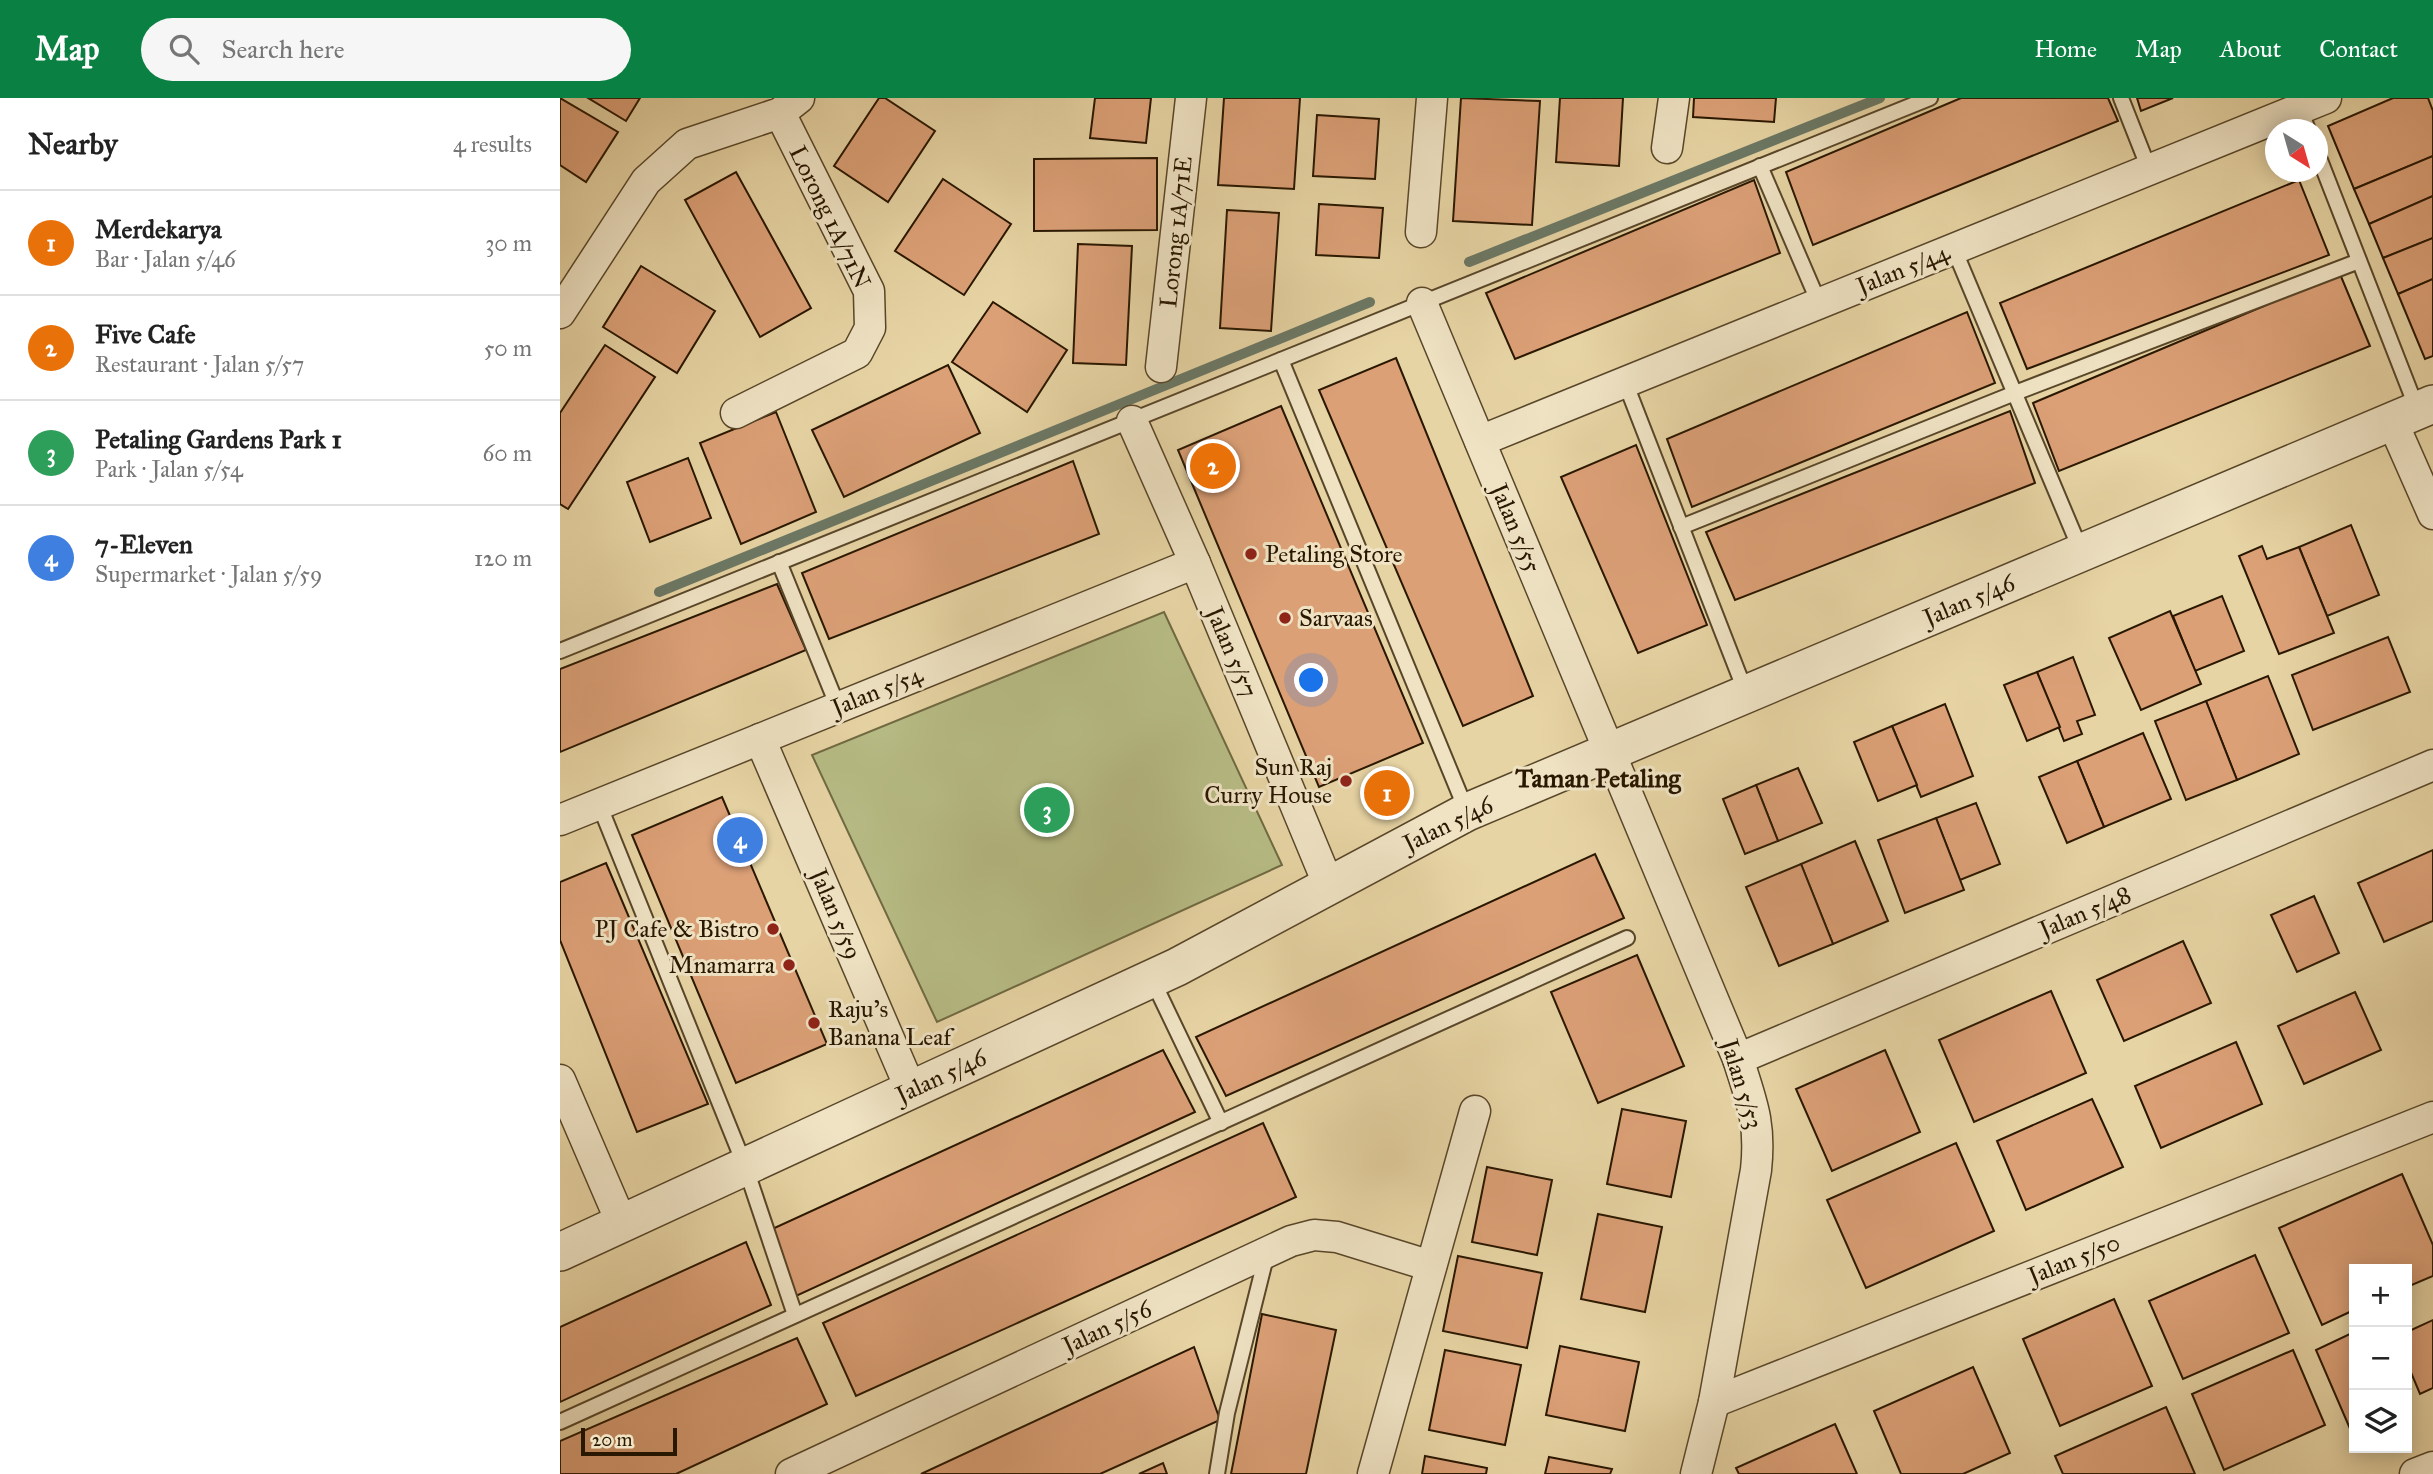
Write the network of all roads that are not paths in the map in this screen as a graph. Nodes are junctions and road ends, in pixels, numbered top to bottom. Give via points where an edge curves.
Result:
1 (1191, 98) edge
2 (1432, 98) edge
3 (1674, 98) edge
4 (1930, 98) edge
5 (2121, 98) edge
6 (790, 105) edge
7 (2311, 112) edge
8 (1667, 148) dead end
9 (1760, 166) junction
10 (2149, 170) junction
11 (2328, 181) edge
12 (1421, 232) dead end
13 (1954, 249) junction
14 (2359, 261) junction
15 (1422, 303) junction
16 (1819, 303) junction
17 (560, 313) edge
18 (1281, 360) junction
19 (1161, 367) dead end
20 (1625, 382) junction
21 (2015, 393) junction
22 (2414, 412) edge
23 (736, 413) dead end
24 (1132, 421) junction
25 (1480, 441) junction
26 (2433, 514) edge
27 (1681, 527) junction
28 (2081, 553) junction
29 (779, 562) junction
30 (1195, 563) junction
31 (560, 651) edge
32 (1747, 694) junction
33 (838, 707) junction
34 (760, 739) junction
35 (1610, 752) junction
36 (2433, 765) edge
37 (599, 804) junction
38 (1467, 812) junction
39 (560, 820) edge
40 (1329, 886) junction
41 (1627, 938) dead end
42 (1151, 978) junction
43 (1738, 1059) junction
44 (560, 1080) edge
45 (911, 1090) junction
46 (1475, 1111) dead end
47 (2433, 1117) edge
48 (1221, 1123) junction
49 (746, 1166) junction
50 (622, 1224) junction
51 (560, 1252) edge
52 (1267, 1252) junction
53 (1431, 1266) junction
54 (795, 1315) junction
55 (1714, 1402) junction
56 (560, 1422) edge
57 (2433, 1467) edge
58 (791, 1474) edge
59 (1217, 1474) edge
60 (1373, 1474) edge
61 (1696, 1474) edge
62 (2415, 1474) edge

1 - 19 street, Lorong 1A/71E
2 - 12 street
3 - 8 street
4 - 9 lane
5 - 10 lane
6 - 17 street via 687,144 646,181
6 - 23 street, Lorong 1A/71N via 869,291 870,328 857,353
7 - 10 street, Jalan 5/44
9 - 15 lane
9 - 16 lane
10 - 13 street, Jalan 5/44
11 - 14 lane
13 - 16 street, Jalan 5/44
13 - 21 lane
14 - 21 lane
14 - 22 lane
15 - 18 lane
15 - 25 street, Jalan 5/55
16 - 20 street, Jalan 5/44
18 - 24 lane
18 - 38 lane
20 - 25 street, Jalan 5/44
20 - 27 lane
21 - 27 lane
21 - 28 lane
22 - 26 street
22 - 28 street, Jalan 5/46
24 - 29 lane
24 - 30 street, Jalan 5/57
25 - 35 street, Jalan 5/55
27 - 32 lane
28 - 32 street, Jalan 5/46
29 - 31 lane
29 - 33 lane
30 - 33 street, Jalan 5/54
30 - 40 street, Jalan 5/57
32 - 35 street, Jalan 5/46
33 - 34 street, Jalan 5/54
34 - 37 street, Jalan 5/54
34 - 45 street, Jalan 5/59
35 - 38 street, Jalan 5/46
35 - 43 street, Jalan 5/53
36 - 43 street, Jalan 5/48
37 - 39 street, Jalan 5/54
37 - 49 lane
38 - 40 street, Jalan 5/46
40 - 42 street, Jalan 5/46
41 - 48 lane
42 - 45 street, Jalan 5/46
42 - 48 lane
43 - 55 street, Jalan 5/53 via 1757,1118 1759,1140
44 - 50 street
45 - 49 street, Jalan 5/46
46 - 53 street
47 - 55 street, Jalan 5/50
48 - 54 lane
49 - 50 street, Jalan 5/46
49 - 54 lane
50 - 51 street, Jalan 5/46
52 - 53 street, Jalan 5/56 via 1314,1235 1337,1237
52 - 58 street, Jalan 5/56
52 - 59 lane via 1227,1413
53 - 60 street
54 - 56 lane
55 - 61 street, Jalan 5/53
57 - 62 street

